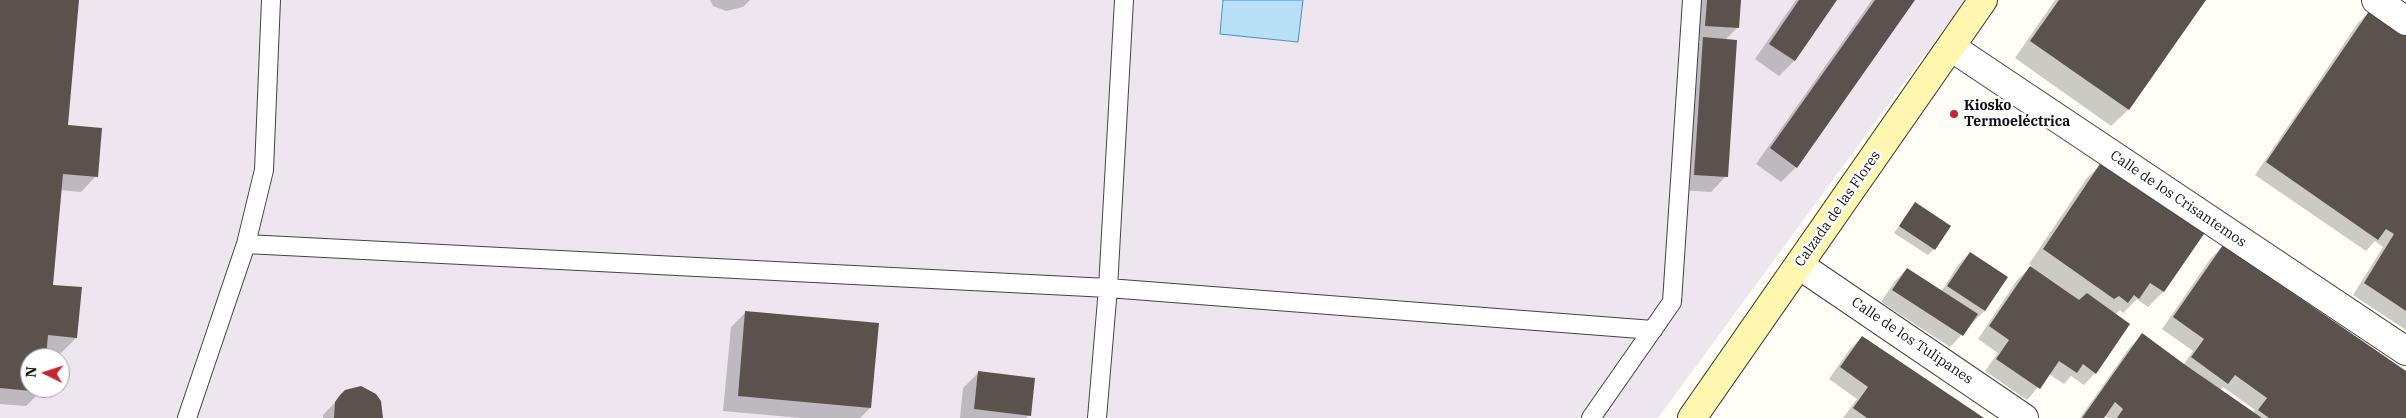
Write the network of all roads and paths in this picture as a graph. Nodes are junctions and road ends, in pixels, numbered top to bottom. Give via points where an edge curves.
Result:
1 (271, 0) edge
2 (1124, 0) edge
3 (1692, 0) edge
4 (1984, 0) edge
5 (2376, 0) edge
6 (2406, 22) edge
7 (1951, 47) junction
8 (246, 244) junction
9 (1799, 265) junction
10 (1108, 288) junction
11 (1653, 330) junction
12 (2406, 351) edge
13 (187, 418) edge
14 (1098, 418) edge
15 (1591, 418) edge
16 (1692, 418) edge
17 (2024, 418) edge

1 - 8 lane via 264,170
2 - 10 lane
3 - 11 lane via 1672,302
4 - 7 main road, Calzada de las Flores
5 - 6 street
7 - 9 main road, Calzada de las Flores
7 - 12 street, Calle de los Crisantemos
8 - 10 lane
8 - 13 lane
9 - 16 main road, Calzada de las Flores
9 - 17 street, Calle de los Tulipanes
10 - 11 lane
10 - 14 lane
11 - 15 lane

